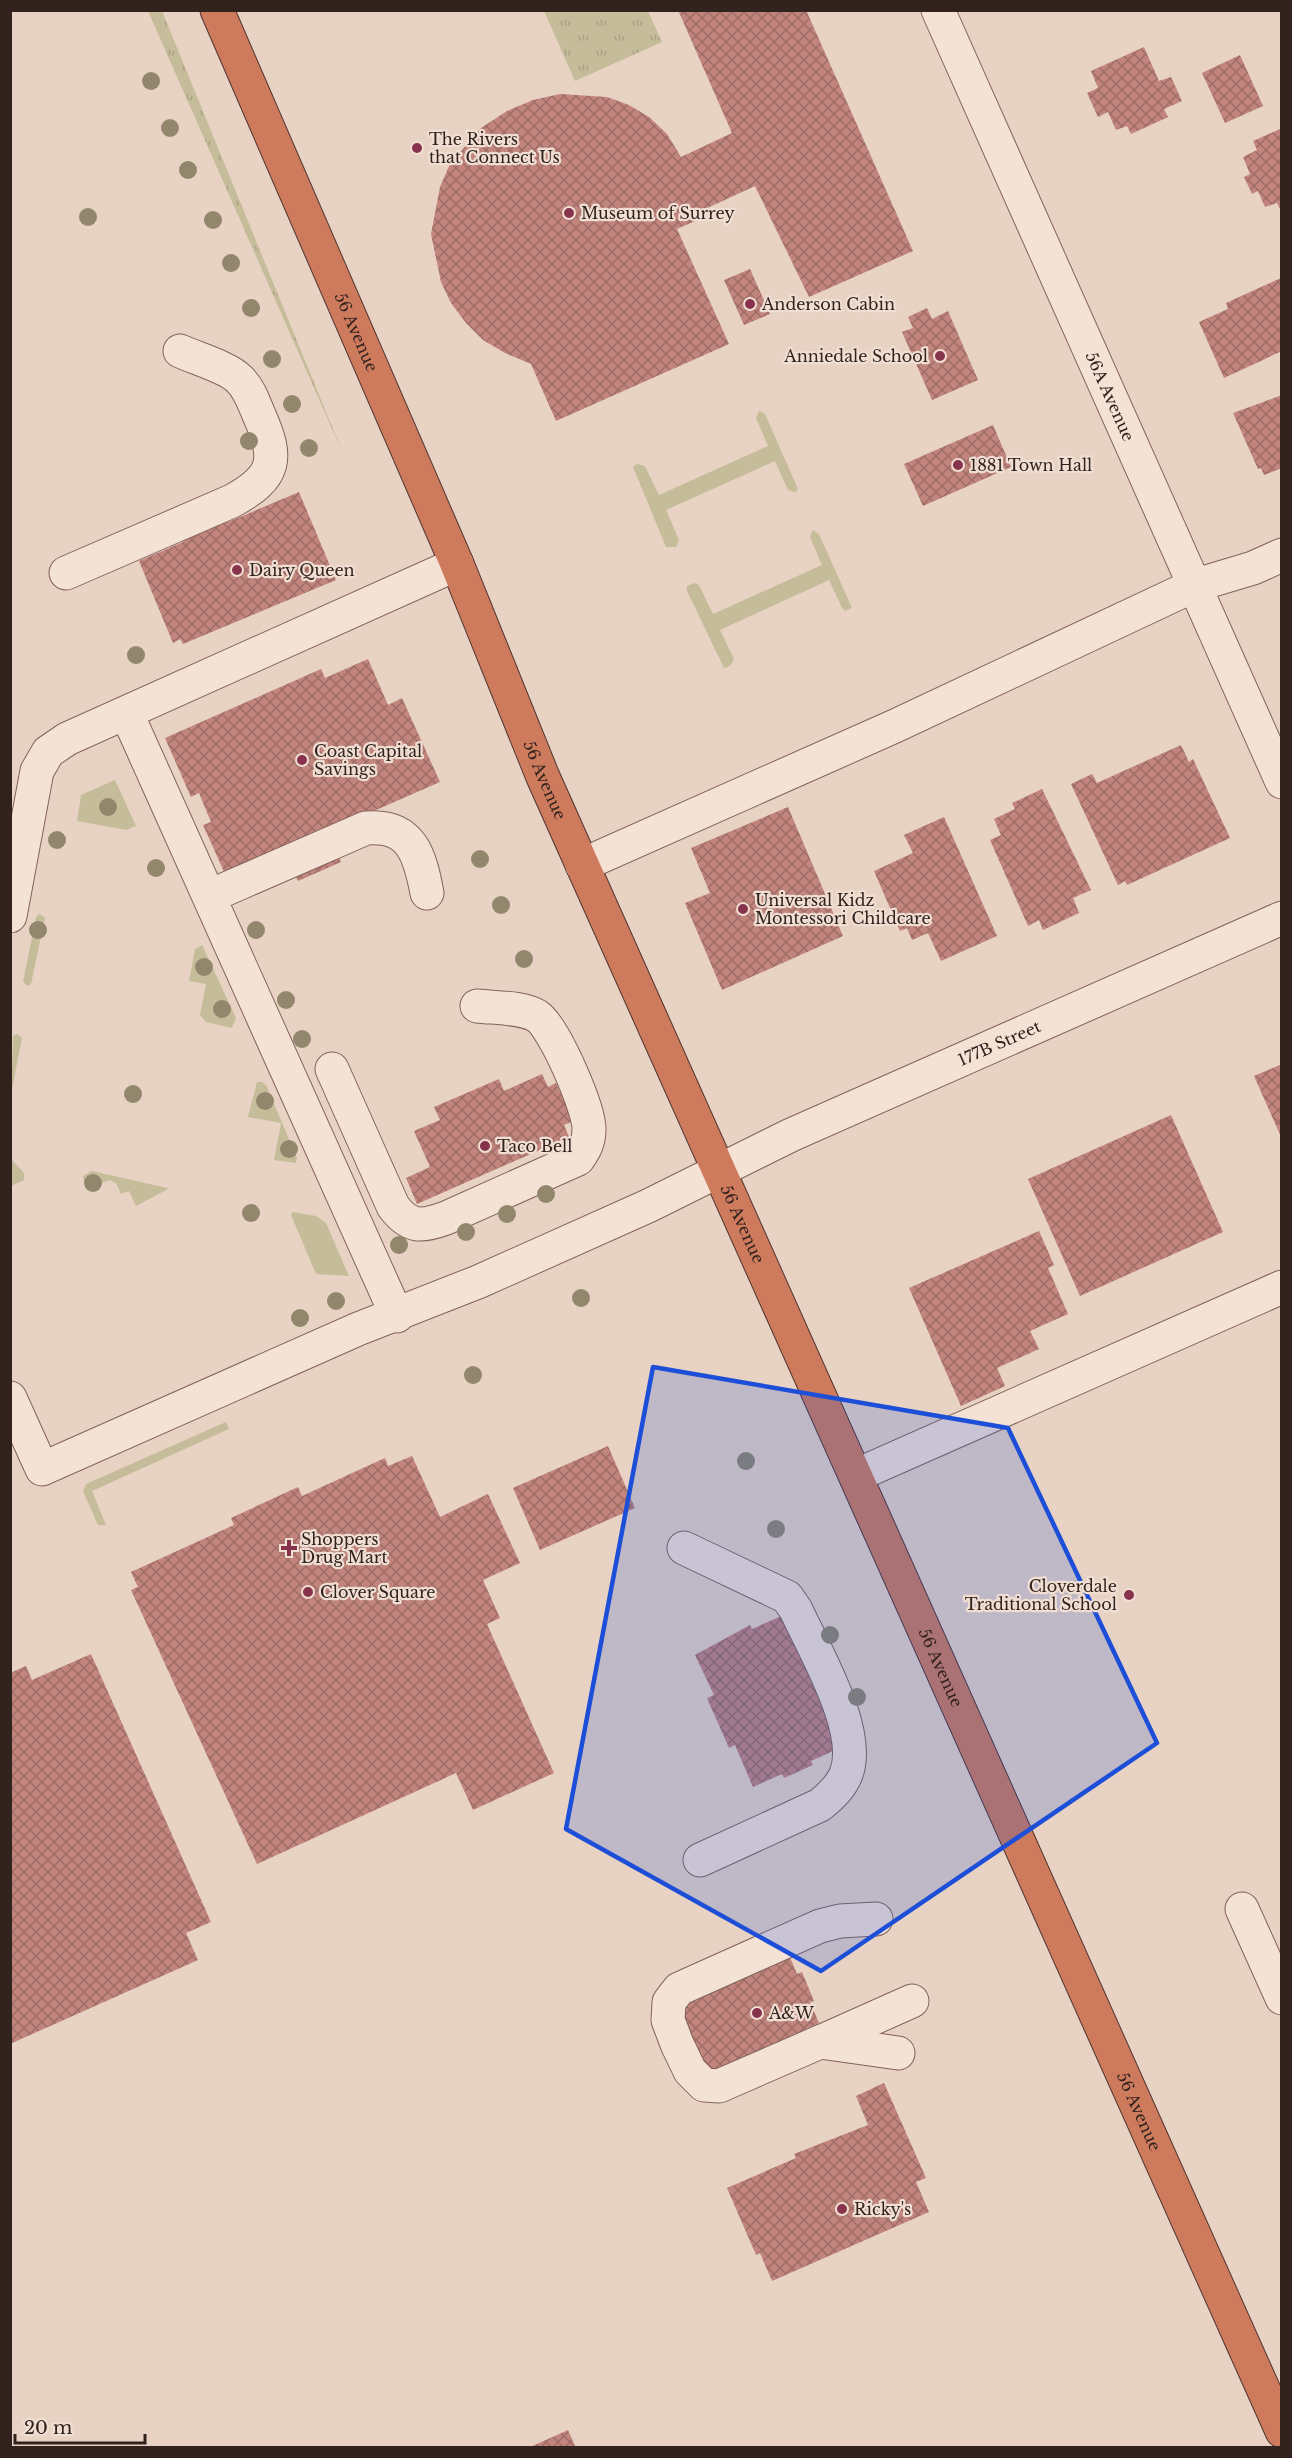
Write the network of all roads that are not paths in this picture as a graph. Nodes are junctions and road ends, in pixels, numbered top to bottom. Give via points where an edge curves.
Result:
1 (217, 10) edge
2 (938, 10) edge
3 (180, 351) dead end
4 (1281, 555) edge
5 (457, 564) junction
6 (66, 573) dead end
7 (1193, 586) junction
8 (127, 714) junction
9 (1281, 782) edge
10 (582, 865) junction
11 (427, 893) dead end
12 (210, 896) junction
13 (10, 916) edge
14 (1281, 918) edge
15 (477, 1006) dead end
16 (332, 1069) dead end
17 (719, 1170) junction
18 (1281, 1287) edge
19 (397, 1316) junction
20 (10, 1398) edge
21 (857, 1475) junction
22 (684, 1548) dead end
23 (700, 1860) dead end
24 (1242, 1910) dead end
25 (876, 1919) dead end
26 (1281, 1998) edge
27 (912, 2001) dead end
28 (820, 2042) junction
29 (898, 2053) dead end
30 (1281, 2430) edge

1 - 5 highway, 56 Avenue
2 - 7 street, 56A Avenue
3 - 6 street via 238,377 250,394 270,441 271,463 263,479 232,501
4 - 7 street
5 - 8 street
5 - 10 highway, 56 Avenue
7 - 9 street, 56A Avenue
7 - 10 street via 895,726
8 - 12 street
8 - 13 street via 67,739 48,752 37,771
10 - 17 highway, 56 Avenue
11 - 12 street via 422,865 412,844 398,832 382,826 366,828
12 - 19 street
14 - 17 street, 177B Street
15 - 16 street via 537,1016 550,1030 585,1108 588,1145 578,1159 446,1218 416,1224 402,1219
17 - 19 street, 177B Street via 648,1206
17 - 21 highway, 56 Avenue
18 - 21 street
19 - 20 street, 177B Street via 358,1329 42,1469
21 - 30 highway, 56 Avenue
22 - 23 street via 787,1597 837,1700 850,1754 840,1784 820,1805
24 - 26 street
25 - 28 street via 820,1926 680,1989 669,2002 668,2020 677,2044 690,2071 704,2085 718,2086
27 - 28 street
28 - 29 street

